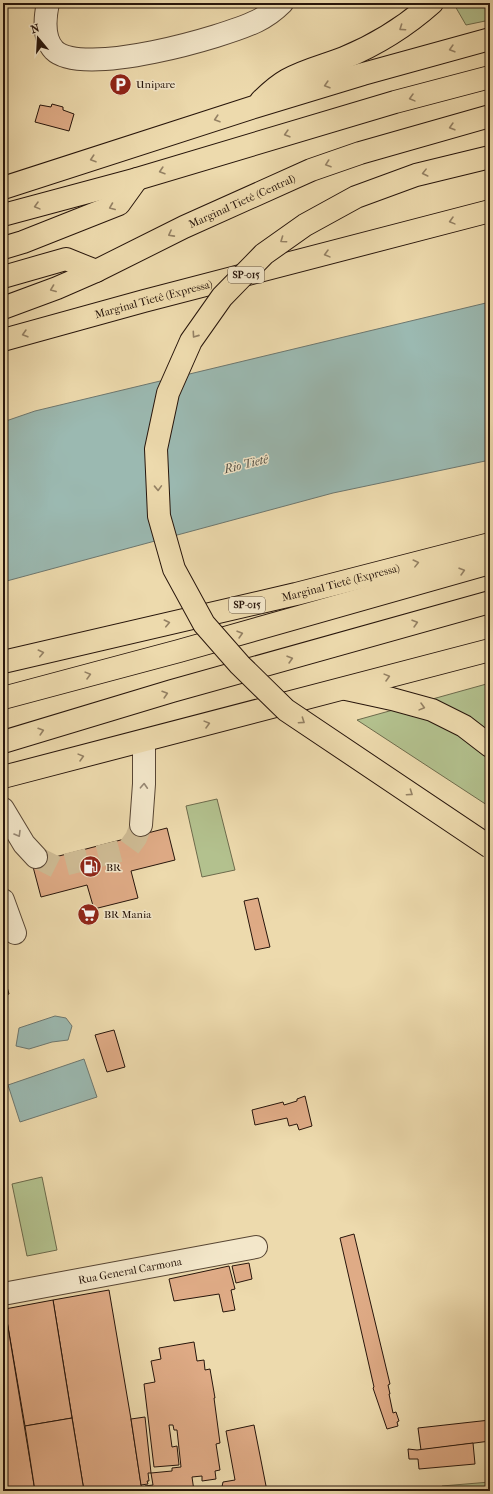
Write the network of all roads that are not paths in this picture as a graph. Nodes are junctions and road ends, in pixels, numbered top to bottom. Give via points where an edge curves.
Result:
1 (48, 3) edge
2 (282, 3) edge
3 (432, 3) edge
4 (490, 39) edge
5 (490, 77) edge
6 (254, 107) junction
7 (490, 116) edge
8 (490, 156) edge
9 (137, 179) junction
10 (3, 188) edge
11 (490, 211) edge
12 (3, 215) edge
13 (3, 248) edge
14 (96, 271) junction
15 (3, 277) edge
16 (3, 308) edge
17 (3, 340) edge
18 (490, 544) edge
19 (490, 563) edge
20 (490, 602) edge
21 (490, 650) edge
22 (3, 662) edge
23 (343, 688) junction
24 (6, 698) edge
25 (144, 740) junction
26 (3, 742) edge
27 (490, 746) edge
28 (3, 777) edge
29 (3, 809) edge
30 (141, 825) tunnel mouth
31 (490, 846) edge
32 (36, 857) tunnel mouth
33 (3, 900) edge
34 (15, 933) dead end
35 (256, 1247) dead end
36 (3, 1294) edge

1 - 2 street via 45,24 47,36 54,49 63,56 86,61 121,58 207,38 256,21
3 -> 6 highway via 411,22 388,37 345,58 288,80
4 -> 6 highway
5 -> 9 highway
6 -> 10 highway
7 -> 14 highway, Marginal Tietê (Central) via 360,153 311,170 184,227
8 -> 31 highway, bridge via 416,175 356,198 305,225 264,254 222,297 191,341 168,393 156,449 159,516 174,569 204,624 240,666 286,710
9 -> 12 highway
9 -> 13 highway via 119,204
11 -> 17 highway, Marginal Tietê (Expressa) / SP-015
14 - 15 highway via 66,259
14 -> 16 highway, Marginal Tietê (Central)
22 -> 18 highway, Marginal Tietê (Expressa) / SP-015 via 296,594
24 -> 19 highway
26 -> 20 highway via 172,691
23 -> 21 highway
25 -> 23 highway
23 -> 27 highway via 432,710 464,726
28 -> 25 highway
30 -> 25 street
29 -> 32 street via 24,844
33 - 34 street
35 - 36 street, Rua General Carmona

